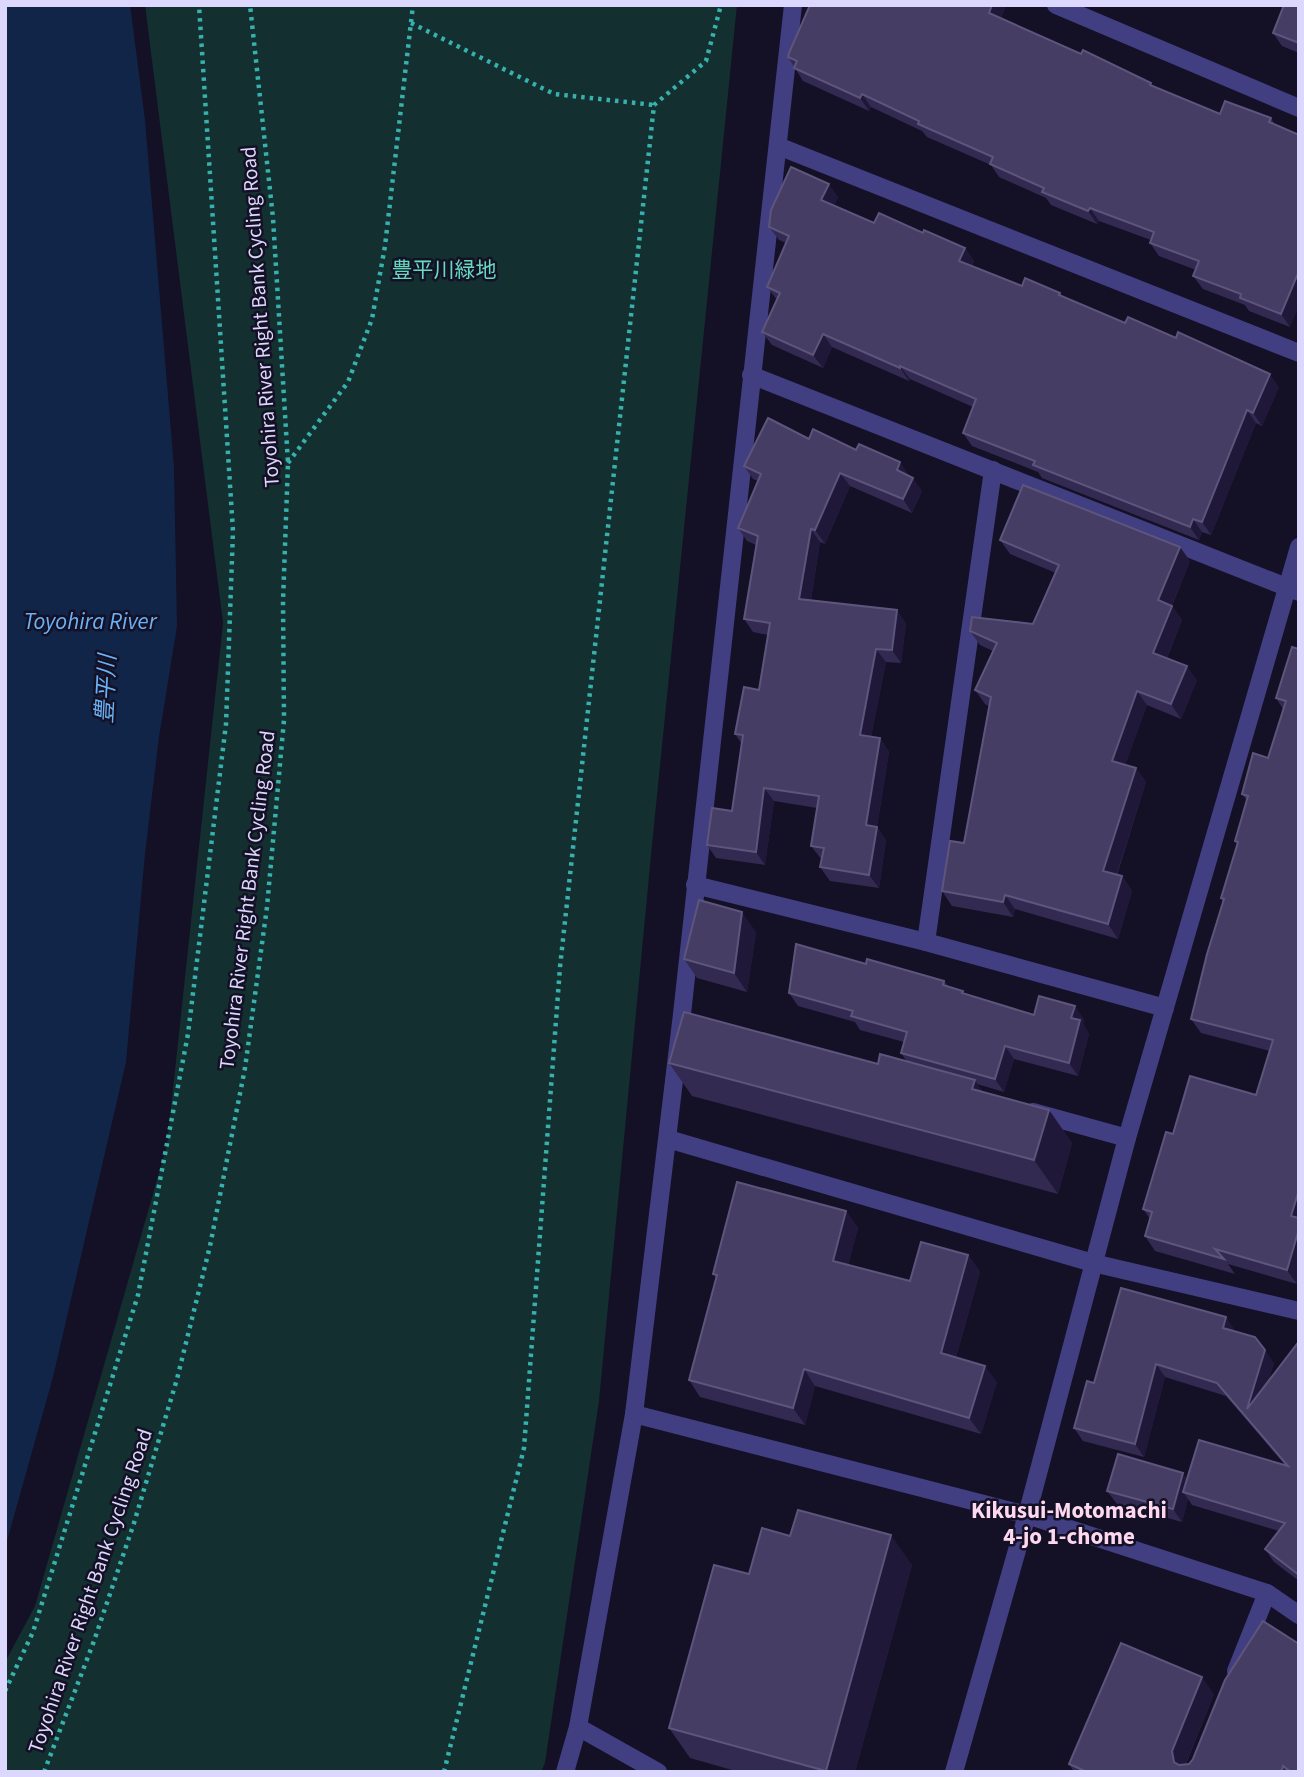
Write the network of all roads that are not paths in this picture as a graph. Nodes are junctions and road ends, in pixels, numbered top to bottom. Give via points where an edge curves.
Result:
1 (793, 5) edge
2 (1055, 5) edge
3 (1299, 107) edge
4 (778, 146) junction
5 (1299, 353) edge
6 (751, 375) junction
7 (993, 470) junction
8 (1299, 547) edge
9 (1293, 589) edge
10 (695, 885) junction
11 (926, 942) junction
12 (1165, 1008) junction
13 (1023, 1109) edge
14 (1127, 1138) junction
15 (668, 1139) junction
16 (1093, 1264) junction
17 (1299, 1311) edge
18 (634, 1414) junction
19 (1027, 1515) junction
20 (1267, 1593) junction
21 (1299, 1615) edge
22 (1231, 1683) edge
23 (578, 1727) junction
24 (565, 1772) edge
25 (658, 1772) edge
26 (954, 1772) edge

1 - 4 street
2 - 3 street
4 - 5 street
4 - 6 street
6 - 7 street
6 - 10 street
7 - 9 street
7 - 11 street
8 - 9 street
9 - 12 street
10 - 11 street
10 - 15 street via 689,1016
11 - 12 street
12 - 14 street
13 - 14 street
14 - 16 street
15 - 16 street
15 - 18 street
16 - 17 street
16 - 19 street
18 - 19 street
18 - 23 street
19 - 20 street
19 - 26 street
20 - 21 street
20 - 22 street
23 - 24 street
23 - 25 street

